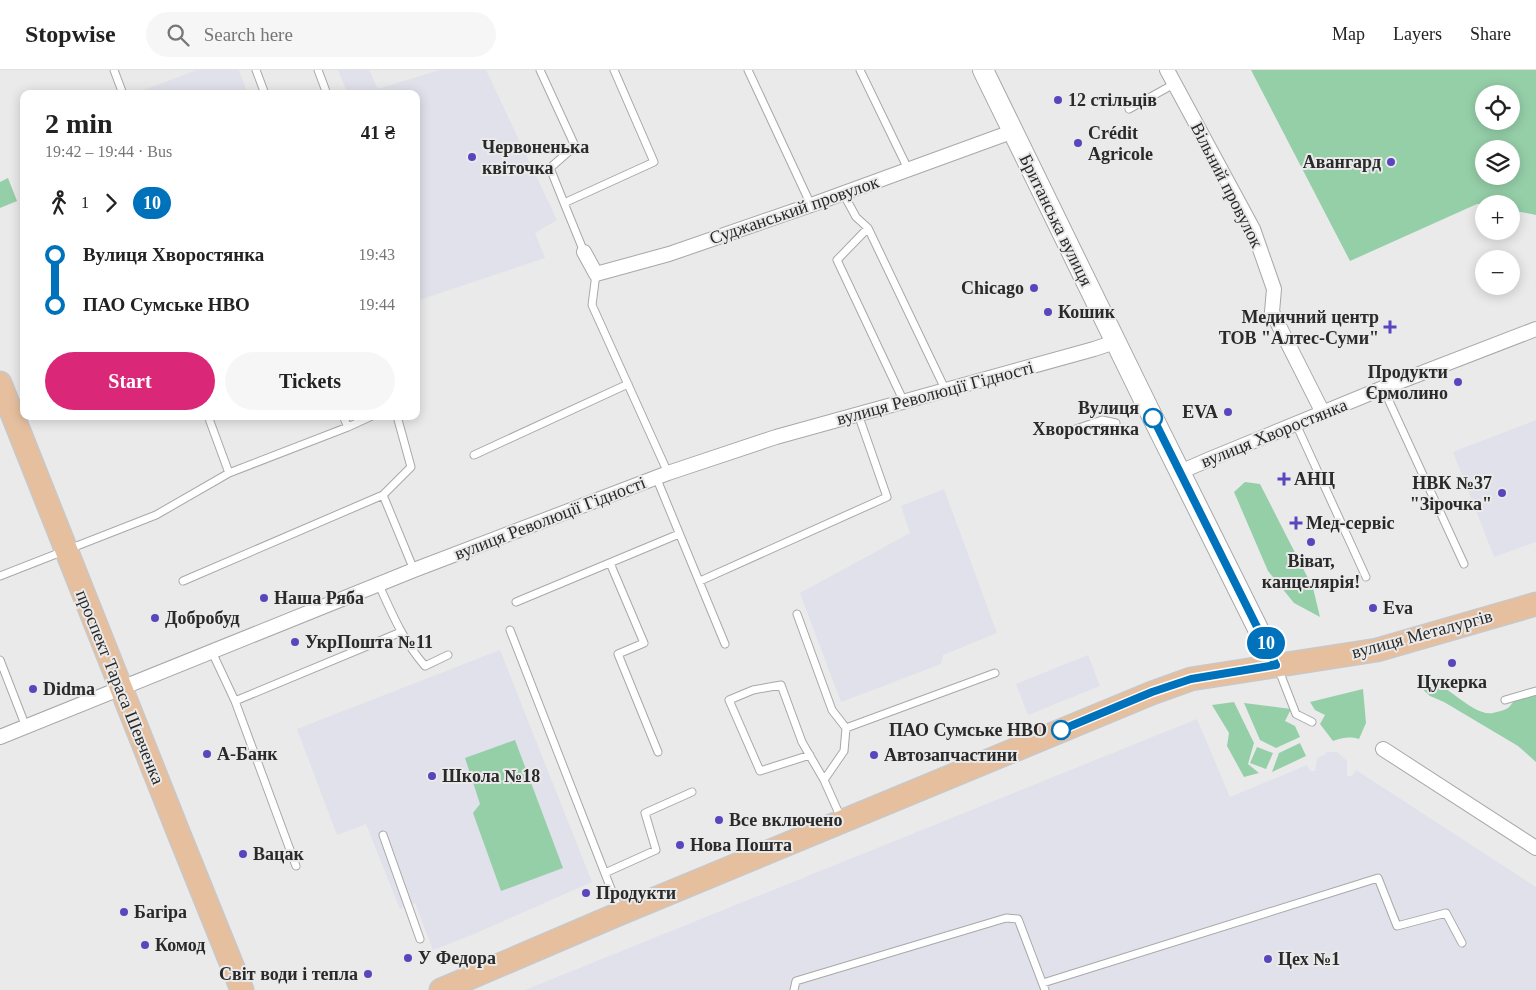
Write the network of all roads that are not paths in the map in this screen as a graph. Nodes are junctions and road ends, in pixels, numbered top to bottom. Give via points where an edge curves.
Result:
1 (114, 70) edge
2 (256, 70) edge
3 (318, 70) edge
4 (540, 70) edge
5 (614, 70) edge
6 (748, 70) edge
7 (860, 70) edge
8 (983, 70) edge
9 (1167, 70) edge
10 (1174, 84) junction
11 (122, 90) edge
12 (264, 90) edge
13 (326, 90) edge
14 (1129, 109) dead end
15 (1014, 131) junction
16 (908, 170) junction
17 (843, 193) junction
18 (564, 203) junction
19 (811, 205) junction
20 (868, 228) junction
21 (584, 252) joint
22 (596, 274) junction
23 (1536, 329) edge
24 (1115, 342) junction
25 (0, 383) edge
26 (628, 384) junction
27 (1383, 388) junction
28 (946, 391) junction
29 (904, 402) junction
30 (13, 407) edge
31 (1323, 413) junction
32 (858, 414) junction
33 (209, 420) edge
34 (345, 420) edge
35 (363, 420) edge
36 (398, 420) edge
37 (1116, 424) dead end
38 (1296, 424) junction
39 (348, 427) junction
40 (1073, 430) dead end
41 (474, 454) dead end
42 (1180, 472) junction
43 (229, 473) junction
44 (662, 475) junction
45 (383, 495) junction
46 (679, 534) junction
47 (66, 550) junction
48 (610, 563) junction
49 (1464, 564) dead end
50 (414, 570) junction
51 (0, 576) edge
52 (1366, 577) dead end
53 (183, 581) dead end
54 (700, 581) junction
55 (379, 585) junction
56 (516, 602) dead end
57 (1536, 604) edge
58 (797, 614) dead end
59 (510, 630) dead end
60 (401, 632) junction
61 (725, 644) dead end
62 (212, 652) junction
63 (448, 655) dead end
64 (0, 660) edge
65 (1276, 665) junction
66 (2, 668) edge
67 (995, 673) dead end
68 (121, 689) junction
69 (1536, 691) edge
70 (1505, 700) dead end
71 (235, 701) junction
72 (1312, 722) dead end
73 (26, 727) junction
74 (846, 728) junction
75 (0, 737) edge
76 (1383, 750) dead end
77 (658, 752) dead end
78 (810, 755) junction
79 (824, 780) junction
80 (692, 792) dead end
81 (842, 821) junction
82 (383, 835) dead end
83 (1536, 848) edge
84 (296, 866) dead end
85 (605, 873) junction
86 (621, 913) junction
87 (420, 939) dead end
88 (1462, 943) dead end
89 (1044, 986) edge
90 (242, 990) edge
91 (440, 990) edge
92 (794, 990) edge

1 - 11 lane
2 - 12 lane
3 - 13 lane
4 - 18 lane via 575,146 550,168
5 - 18 lane via 654,162
6 - 19 lane
7 - 16 lane
8 - 15 main road, Британська вулиця
9 - 10 street, Вільний провулок
10 - 14 lane
10 - 31 street, Вільний провулок via 1253,229 1274,289 1272,312
15 - 16 street, Суджанський провулок
15 - 24 main road, Британська вулиця
16 - 17 street, Суджанський провулок
17 - 19 street, Суджанський провулок
17 - 20 lane via 856,217
18 - 21 lane
19 - 22 street, Суджанський провулок via 669,254
20 - 28 lane
20 - 29 lane via 837,260
21 - 22 street
22 - 26 lane via 592,305
23 - 27 street, вулиця Хворостянка
24 - 28 street, вулиця Революції Гідності
24 - 42 main road, Британська вулиця
25 - 30 main road, проспект Тараса Шевченка
26 - 41 lane
26 - 44 lane
27 - 31 street, вулиця Хворостянка
27 - 49 lane
28 - 29 street, вулиця Революції Гідності
29 - 32 street, вулиця Революції Гідності
30 - 47 main road, проспект Тараса Шевченка
31 - 38 street, вулиця Хворостянка
32 - 44 street, вулиця Революції Гідності
32 - 54 lane via 887,497
33 - 43 lane
34 - 39 lane
35 - 39 lane
36 - 45 lane via 411,467
37 - 40 lane via 1102,420
38 - 42 street, вулиця Хворостянка
38 - 52 lane
39 - 43 lane
42 - 65 main road, Британська вулиця
43 - 47 lane via 156,515
44 - 46 lane
44 - 50 street, вулиця Революції Гідності
45 - 50 lane
45 - 53 lane
46 - 48 lane
46 - 54 lane
47 - 51 lane
47 - 68 main road, проспект Тараса Шевченка
48 - 56 lane
48 - 77 lane via 644,643 618,654
50 - 55 street, вулиця Революції Гідності
54 - 61 lane
55 - 60 lane
55 - 62 street, вулиця Революції Гідності
57 - 65 main road, вулиця Металургів via 1377,650
58 - 74 lane via 832,710
59 - 85 lane
60 - 63 lane via 425,666
60 - 71 lane
62 - 68 street, вулиця Революції Гідності
62 - 71 lane
64 - 66 lane
65 - 72 lane via 1296,714
65 - 81 main road, вулиця Металургів via 1191,679 1152,692
66 - 73 lane
67 - 74 lane
68 - 73 street, вулиця Революції Гідності
68 - 90 main road, проспект Тараса Шевченка
69 - 70 lane
71 - 84 lane
73 - 75 street, вулиця Революції Гідності
74 - 79 lane via 844,751
76 - 83 street
78 - 78 lane via 781,685 753,690 729,700 760,771
78 - 79 lane
79 - 81 lane
80 - 85 lane via 645,813 656,850
81 - 86 main road, вулиця Металургів
82 - 87 lane
85 - 86 lane
86 - 91 main road, вулиця Металургів
88 - 89 lane via 1446,912 1397,926 1378,878
89 - 92 lane via 1018,919 1006,918 796,982

